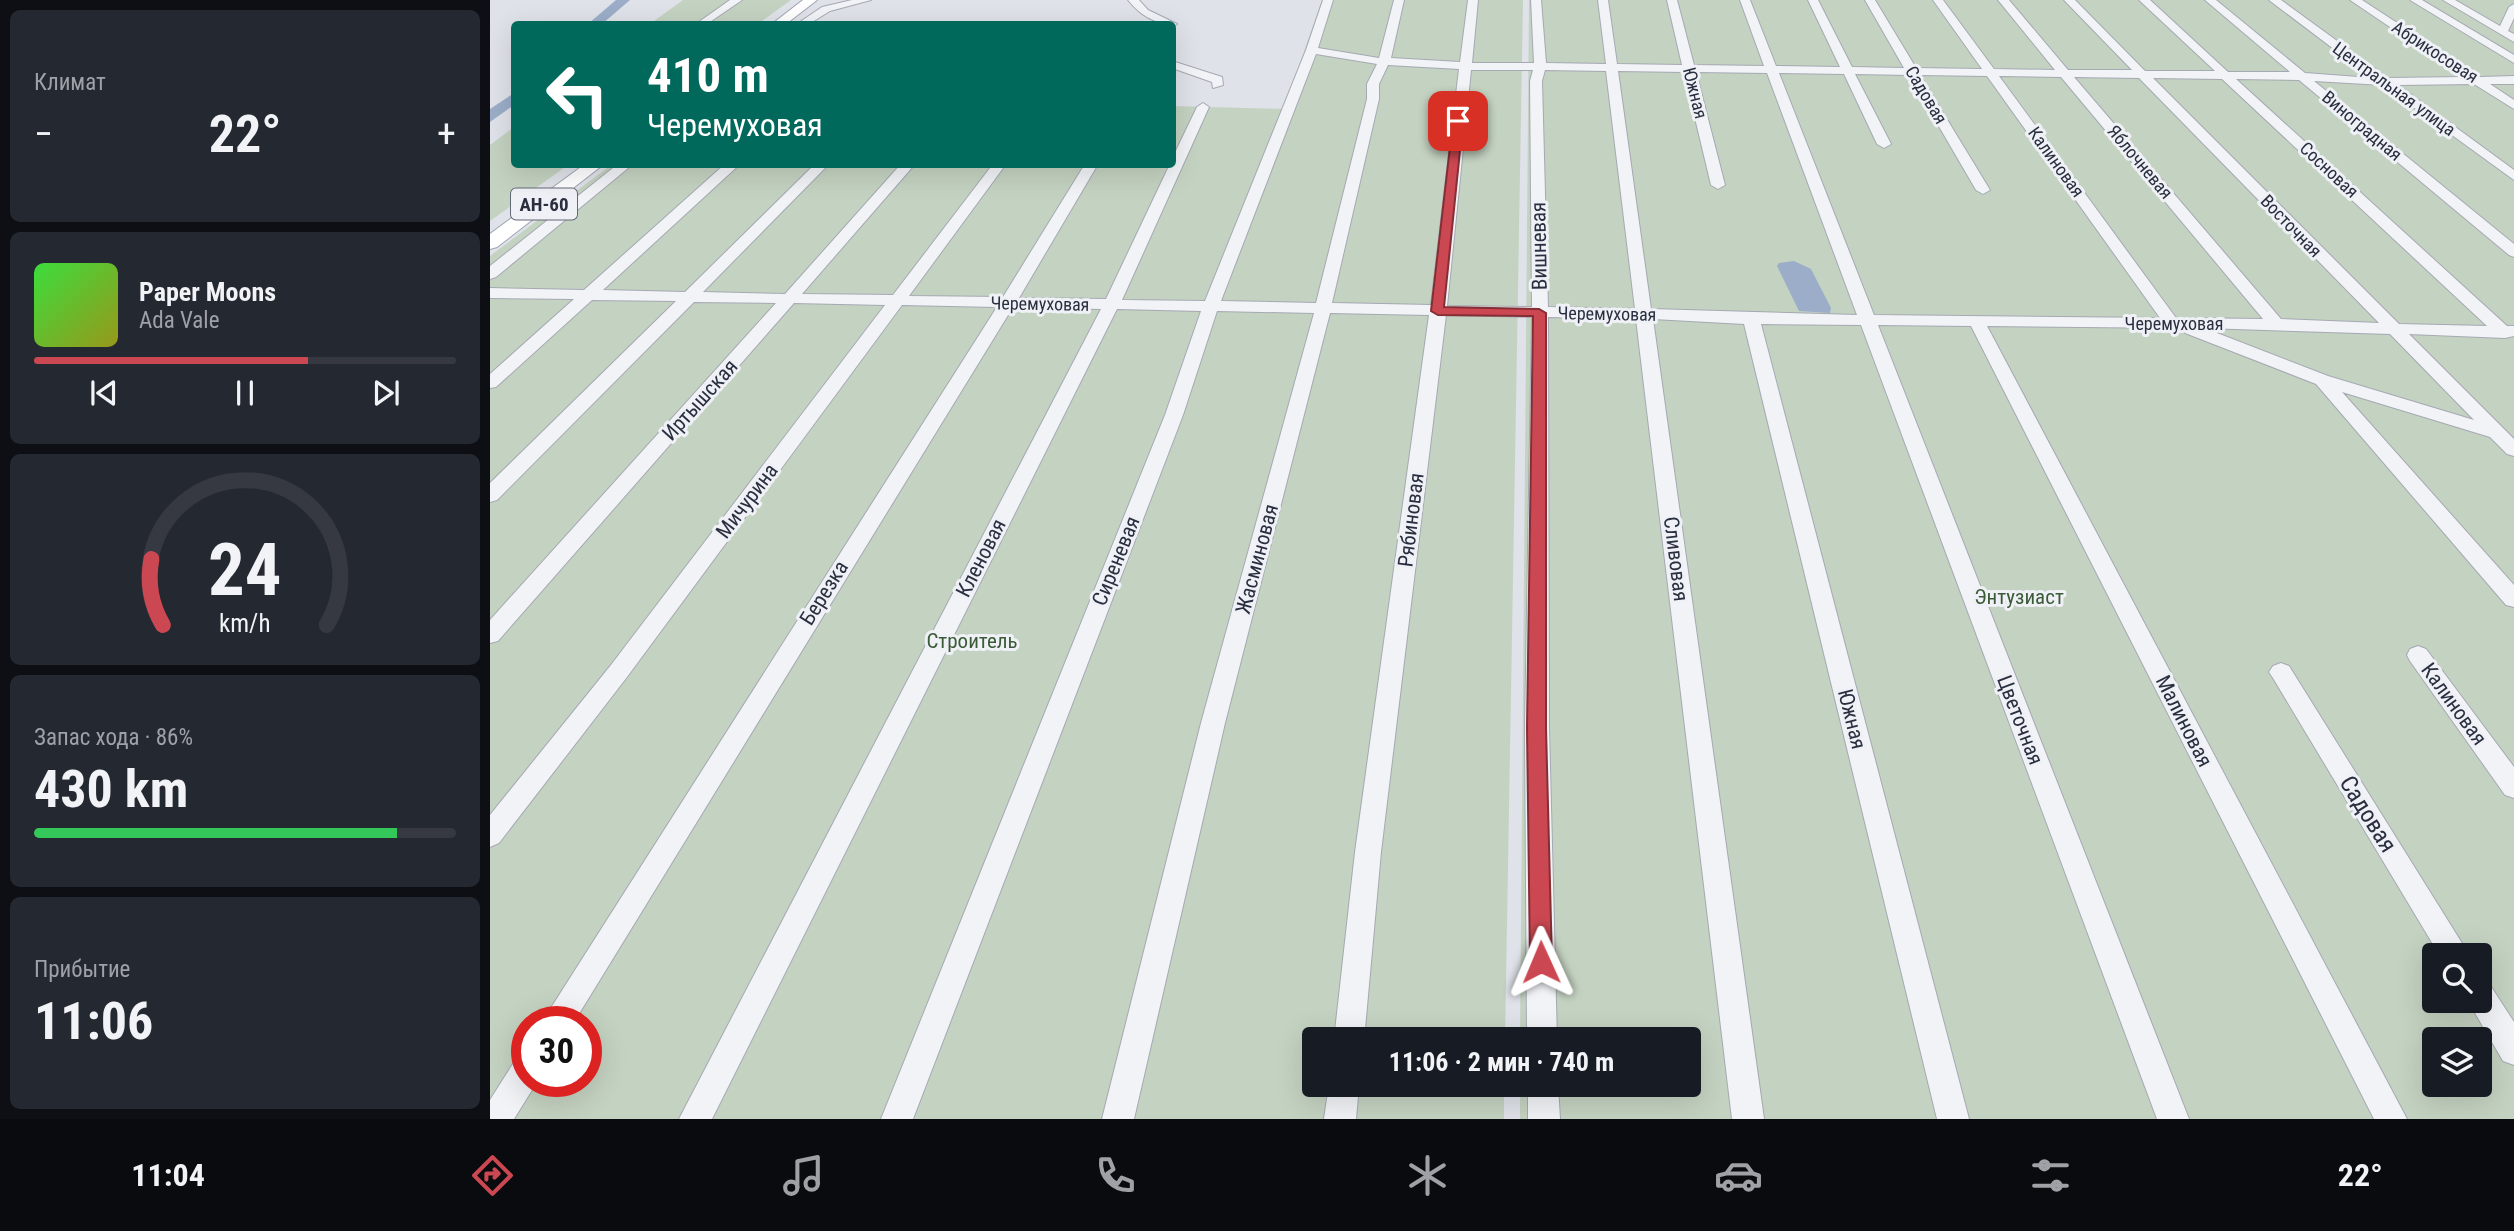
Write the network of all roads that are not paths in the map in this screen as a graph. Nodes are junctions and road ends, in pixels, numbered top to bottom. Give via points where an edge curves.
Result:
1 (737, 0) edge
2 (802, 0) edge
3 (811, 0) edge
4 (866, 0) edge
5 (1133, 0) edge
6 (1328, 0) edge
7 (1399, 0) edge
8 (1473, 0) edge
9 (1536, 0) edge
10 (1603, 0) edge
11 (1672, 0) edge
12 (1745, 0) edge
13 (1813, 0) edge
14 (1870, 0) edge
15 (1938, 0) edge
16 (2003, 0) edge
17 (2069, 0) edge
18 (2144, 0) edge
19 (2210, 0) edge
20 (2274, 0) edge
21 (2355, 0) edge
22 (2415, 0) edge
23 (2449, 0) edge
24 (2514, 7) edge
25 (706, 21) edge
26 (774, 21) edge
27 (782, 21) edge
28 (807, 21) edge
29 (1165, 21) edge
30 (2501, 32) junction
31 (2514, 39) edge
32 (1311, 50) junction
33 (2514, 60) edge
34 (1384, 62) junction
35 (1176, 65) edge
36 (1464, 66) junction
37 (1540, 68) junction
38 (1614, 70) junction
39 (1690, 71) junction
40 (1770, 72) junction
41 (1847, 72) junction
42 (1913, 73) junction
43 (1991, 74) junction
44 (2066, 74) junction
45 (2143, 75) junction
46 (2228, 76) junction
47 (2301, 76) junction
48 (2475, 79) junction
49 (2514, 80) edge
50 (2384, 82) junction
51 (1217, 85) dead end
52 (2514, 105) edge
53 (1203, 107) dead end
54 (1884, 144) dead end
55 (1176, 165) edge
56 (581, 168) edge
57 (591, 168) edge
58 (622, 168) edge
59 (730, 168) edge
60 (819, 168) edge
61 (905, 168) edge
62 (997, 168) edge
63 (1090, 168) edge
64 (1175, 168) edge
65 (2514, 176) edge
66 (1718, 185) dead end
67 (1983, 190) dead end
68 (490, 235) edge
69 (490, 243) edge
70 (2514, 252) edge
71 (490, 274) edge
72 (490, 293) edge
73 (591, 295) junction
74 (688, 297) junction
75 (788, 299) junction
76 (900, 300) junction
77 (1009, 303) junction
78 (1111, 306) junction
79 (1211, 306) junction
80 (1323, 309) junction
81 (1438, 311) junction
82 (1539, 313) junction
83 (1645, 314) junction
84 (1751, 319) junction
85 (1868, 320) junction
86 (1977, 322) junction
87 (2276, 324) junction
88 (2176, 325) junction
89 (2392, 329) junction
90 (2510, 334) edge
91 (2322, 380) junction
92 (490, 383) edge
93 (2505, 436) edge
94 (2514, 450) edge
95 (490, 495) edge
96 (2514, 599) edge
97 (490, 635) edge
98 (2418, 655) dead end
99 (2281, 672) dead end
100 (2514, 787) edge
101 (490, 835) edge
102 (2448, 943) edge
103 (567, 1006) edge
104 (2491, 1013) edge
105 (1350, 1027) edge
106 (1542, 1027) edge
107 (2514, 1050) edge
108 (511, 1095) edge
109 (1343, 1097) edge
110 (1543, 1097) edge
111 (496, 1119) edge
112 (695, 1119) edge
113 (897, 1119) edge
114 (1118, 1119) edge
115 (1340, 1119) edge
116 (1544, 1119) edge
117 (1748, 1119) edge
118 (1953, 1119) edge
119 (2173, 1119) edge
120 (2392, 1119) edge

1 - 25 street
2 - 26 main road
3 - 27 main road
4 - 28 street via 826,9
5 - 29 street via 1144,12
6 - 32 street, Сиреневая
7 - 34 street, Жасминовая
8 - 36 street, Рябиновая
9 - 37 street, Вишневая
10 - 38 street, Сливовая
11 - 39 street, Южная
12 - 40 street, Цветочная
13 - 41 street
14 - 42 street, Садовая
15 - 43 street, Калиновая
16 - 44 street, Яблочневая
17 - 45 street, Восточная
18 - 46 street, Сосновая
19 - 47 street, Виноградная
20 - 50 street, Центральная улица
21 - 48 street, Абрикосовая
22 - 33 street
23 - 30 street
24 - 30 street
30 - 31 street
32 - 34 street
32 - 79 street, Сиреневая
34 - 36 street
34 - 80 street, Жасминовая via 1373,84
35 - 51 street via 1218,80
36 - 37 street
36 - 81 street, Рябиновая
37 - 38 street
37 - 82 street, Вишневая via 1536,81
38 - 39 street
38 - 83 street, Сливовая
39 - 40 street
39 - 66 street, Южная
40 - 41 street
40 - 85 street, Цветочная
41 - 42 street
41 - 54 street
42 - 43 street
42 - 67 street, Садовая
43 - 44 street
43 - 88 street, Калиновая
44 - 45 street
44 - 87 street, Яблочневая
45 - 46 street
45 - 89 street, Восточная
46 - 47 street
46 - 90 street, Сосновая
47 - 50 street
47 - 70 street, Виноградная
48 - 49 street
48 - 50 street
48 - 52 street, Абрикосовая
50 - 65 street, Центральная улица
53 - 55 street, Кленовая
56 - 68 main road
57 - 69 main road, АН-60
58 - 71 street
59 - 73 street
60 - 74 street
61 - 75 street, Иртышская
62 - 76 street, Мичурина
63 - 77 street, Березка
64 - 78 street, Кленовая
72 - 73 street, Черемуховая
73 - 74 street, Черемуховая
73 - 92 street
74 - 75 street, Черемуховая
74 - 95 street
75 - 76 street, Черемуховая
75 - 97 street, Иртышская
76 - 77 street, Черемуховая
76 - 101 street, Мичурина
77 - 78 street, Черемуховая
77 - 103 street, Березка
78 - 79 street, Черемуховая
78 - 112 street, Кленовая
79 - 80 street, Черемуховая
79 - 113 street, Сиреневая via 1174,415
80 - 81 street, Черемуховая
80 - 114 street, Жасминовая via 1213,723
81 - 82 street, Черемуховая
81 - 105 street, Рябиновая via 1368,852
82 - 83 street, Черемуховая
82 - 106 street, Вишневая via 1536,728
83 - 84 street, Черемуховая
83 - 117 street, Сливовая
84 - 85 street, Черемуховая
84 - 118 street, Южная
85 - 86 street, Черемуховая
85 - 119 street, Цветочная
86 - 88 street, Черемуховая
86 - 120 street, Малиновая
87 - 88 street, Черемуховая
87 - 89 street, Черемуховая
88 - 91 street
89 - 90 street, Черемуховая
89 - 93 street, Восточная
91 - 93 street
91 - 96 street
93 - 94 street, Восточная
98 - 100 street, Калиновая
99 - 102 street, Садовая
104 - 107 street
108 - 111 street
109 - 115 street
110 - 116 street

